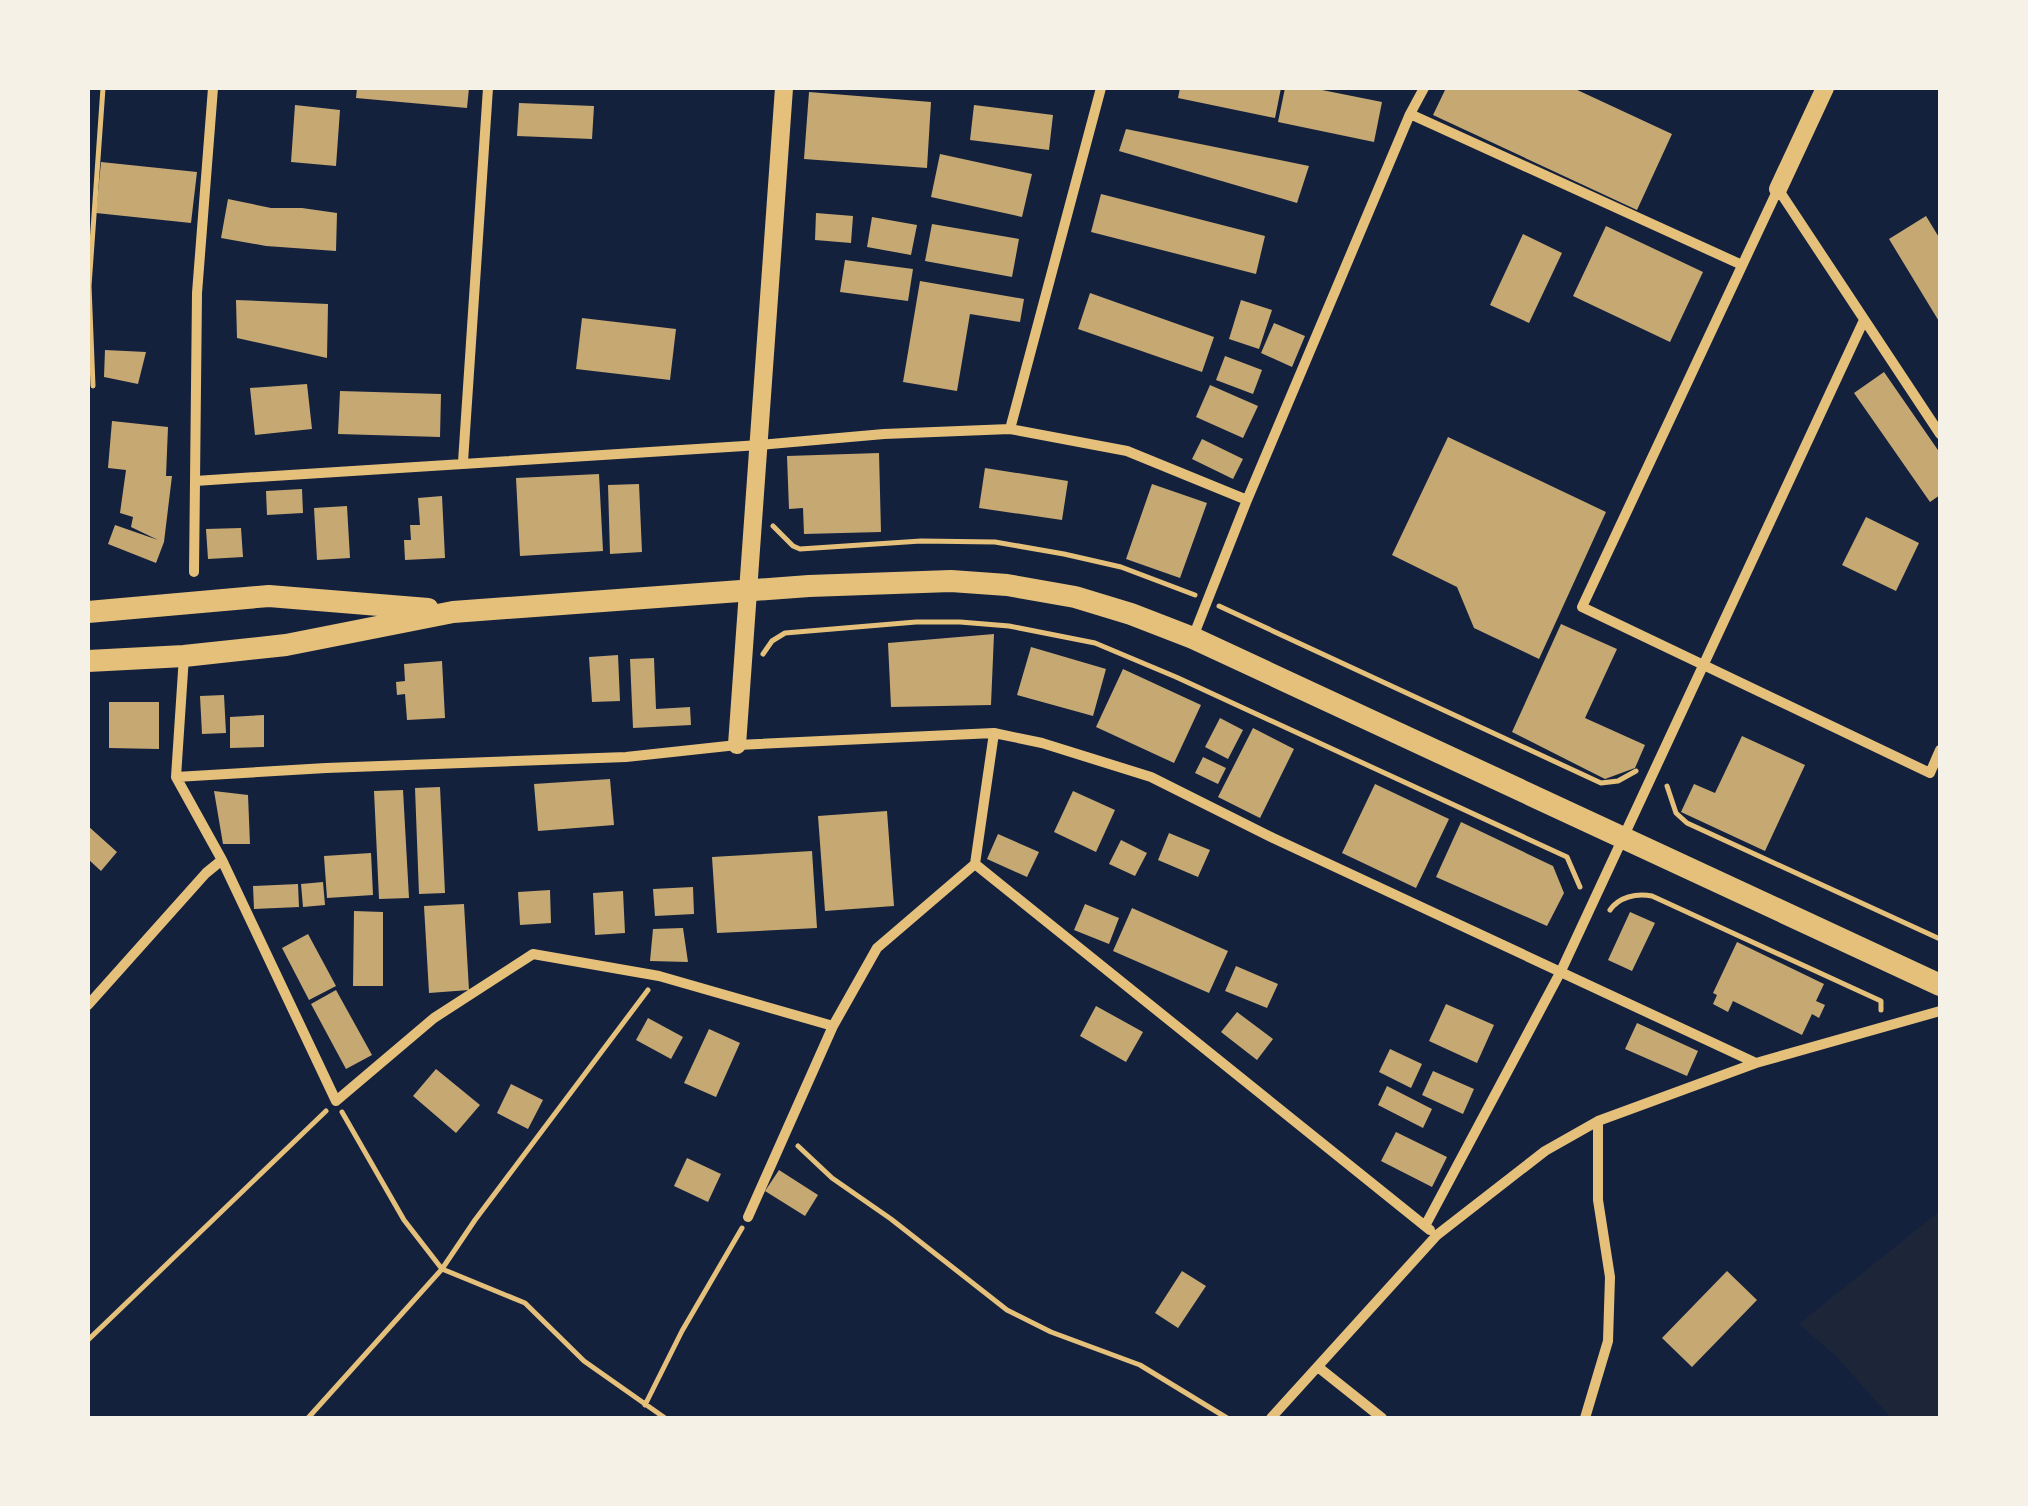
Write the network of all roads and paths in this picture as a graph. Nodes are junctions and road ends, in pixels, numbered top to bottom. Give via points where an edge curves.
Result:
1 (103, 88) edge
2 (213, 88) edge
3 (488, 88) edge
4 (784, 88) edge
5 (1101, 88) edge
6 (1424, 88) edge
7 (1825, 88) edge
8 (1410, 114) junction
9 (1778, 189) junction
10 (1742, 264) junction
11 (1864, 320) junction
12 (93, 386) dead end
13 (1010, 429) junction
14 (1940, 434) edge
15 (760, 445) junction
16 (463, 462) junction
17 (196, 481) junction
18 (1247, 500) junction
19 (194, 572) dead end
20 (748, 592) junction
21 (88, 612) edge
22 (453, 612) junction
23 (1193, 638) junction
24 (184, 656) junction
25 (88, 660) edge
26 (759, 660) dead end
27 (1705, 666) junction
28 (994, 734) junction
29 (737, 746) junction
30 (1940, 750) edge
31 (176, 777) junction
32 (1668, 777) dead end
33 (1623, 839) junction
34 (222, 860) junction
35 (975, 864) junction
36 (1581, 894) dead end
37 (1604, 923) dead end
38 (1940, 939) edge
39 (1561, 971) junction
40 (659, 976) junction
41 (1940, 984) edge
42 (88, 1005) edge
43 (1940, 1012) edge
44 (1880, 1018) dead end
45 (833, 1026) junction
46 (1756, 1063) junction
47 (336, 1102) junction
48 (1598, 1122) junction
49 (785, 1133) junction
50 (748, 1218) joint
51 (1426, 1226) junction
52 (1437, 1235) junction
53 (442, 1269) junction
54 (88, 1340) edge
55 (1318, 1367) junction
56 (645, 1405) junction
57 (308, 1418) edge
58 (665, 1418) edge
59 (1227, 1418) edge
60 (1272, 1418) edge
61 (1382, 1418) edge
62 (1585, 1418) edge

1 - 12 path via 89,286
2 - 17 street via 197,293
3 - 16 street
4 - 15 street
5 - 13 street
6 - 8 street
7 - 9 street
8 - 10 street
8 - 18 street
9 - 10 street
9 - 11 street
10 - 27 street via 1582,607
11 - 14 street
11 - 27 street
13 - 15 street
13 - 18 street via 1127,451
15 - 16 street
15 - 20 street
16 - 17 street
17 - 19 street
18 - 23 street
20 - 22 main road
20 - 23 main road via 952,581 1007,585 1075,597
20 - 29 street
21 - 22 main road via 268,596
22 - 24 main road via 286,645
23 - 33 main road
24 - 25 main road
24 - 31 street
26 - 36 path via 785,634 916,622 1009,626 1095,643 1567,857
27 - 30 street via 1930,773
27 - 33 street
28 - 29 street
28 - 35 street
28 - 39 street via 1151,777
29 - 31 street
31 - 34 street
32 - 38 path via 1676,813 1687,822
33 - 39 street
33 - 41 main road
34 - 42 street
34 - 47 street
35 - 45 street via 877,948
35 - 51 street
37 - 44 path via 1612,906 1652,896 1880,1001
39 - 46 street
39 - 51 street
40 - 45 street
40 - 47 street via 533,954 434,1018
40 - 53 path
43 - 46 street
45 - 49 street
46 - 48 street
47 - 53 path via 404,1220
47 - 54 path
48 - 52 street via 1545,1150
48 - 62 street via 1608,1341
49 - 50 street
49 - 59 path via 832,1178 1008,1310 1140,1365
50 - 56 path
51 - 52 street
52 - 55 street
53 - 56 path via 525,1302 584,1360
53 - 57 path
55 - 60 street
55 - 61 street
56 - 58 path

